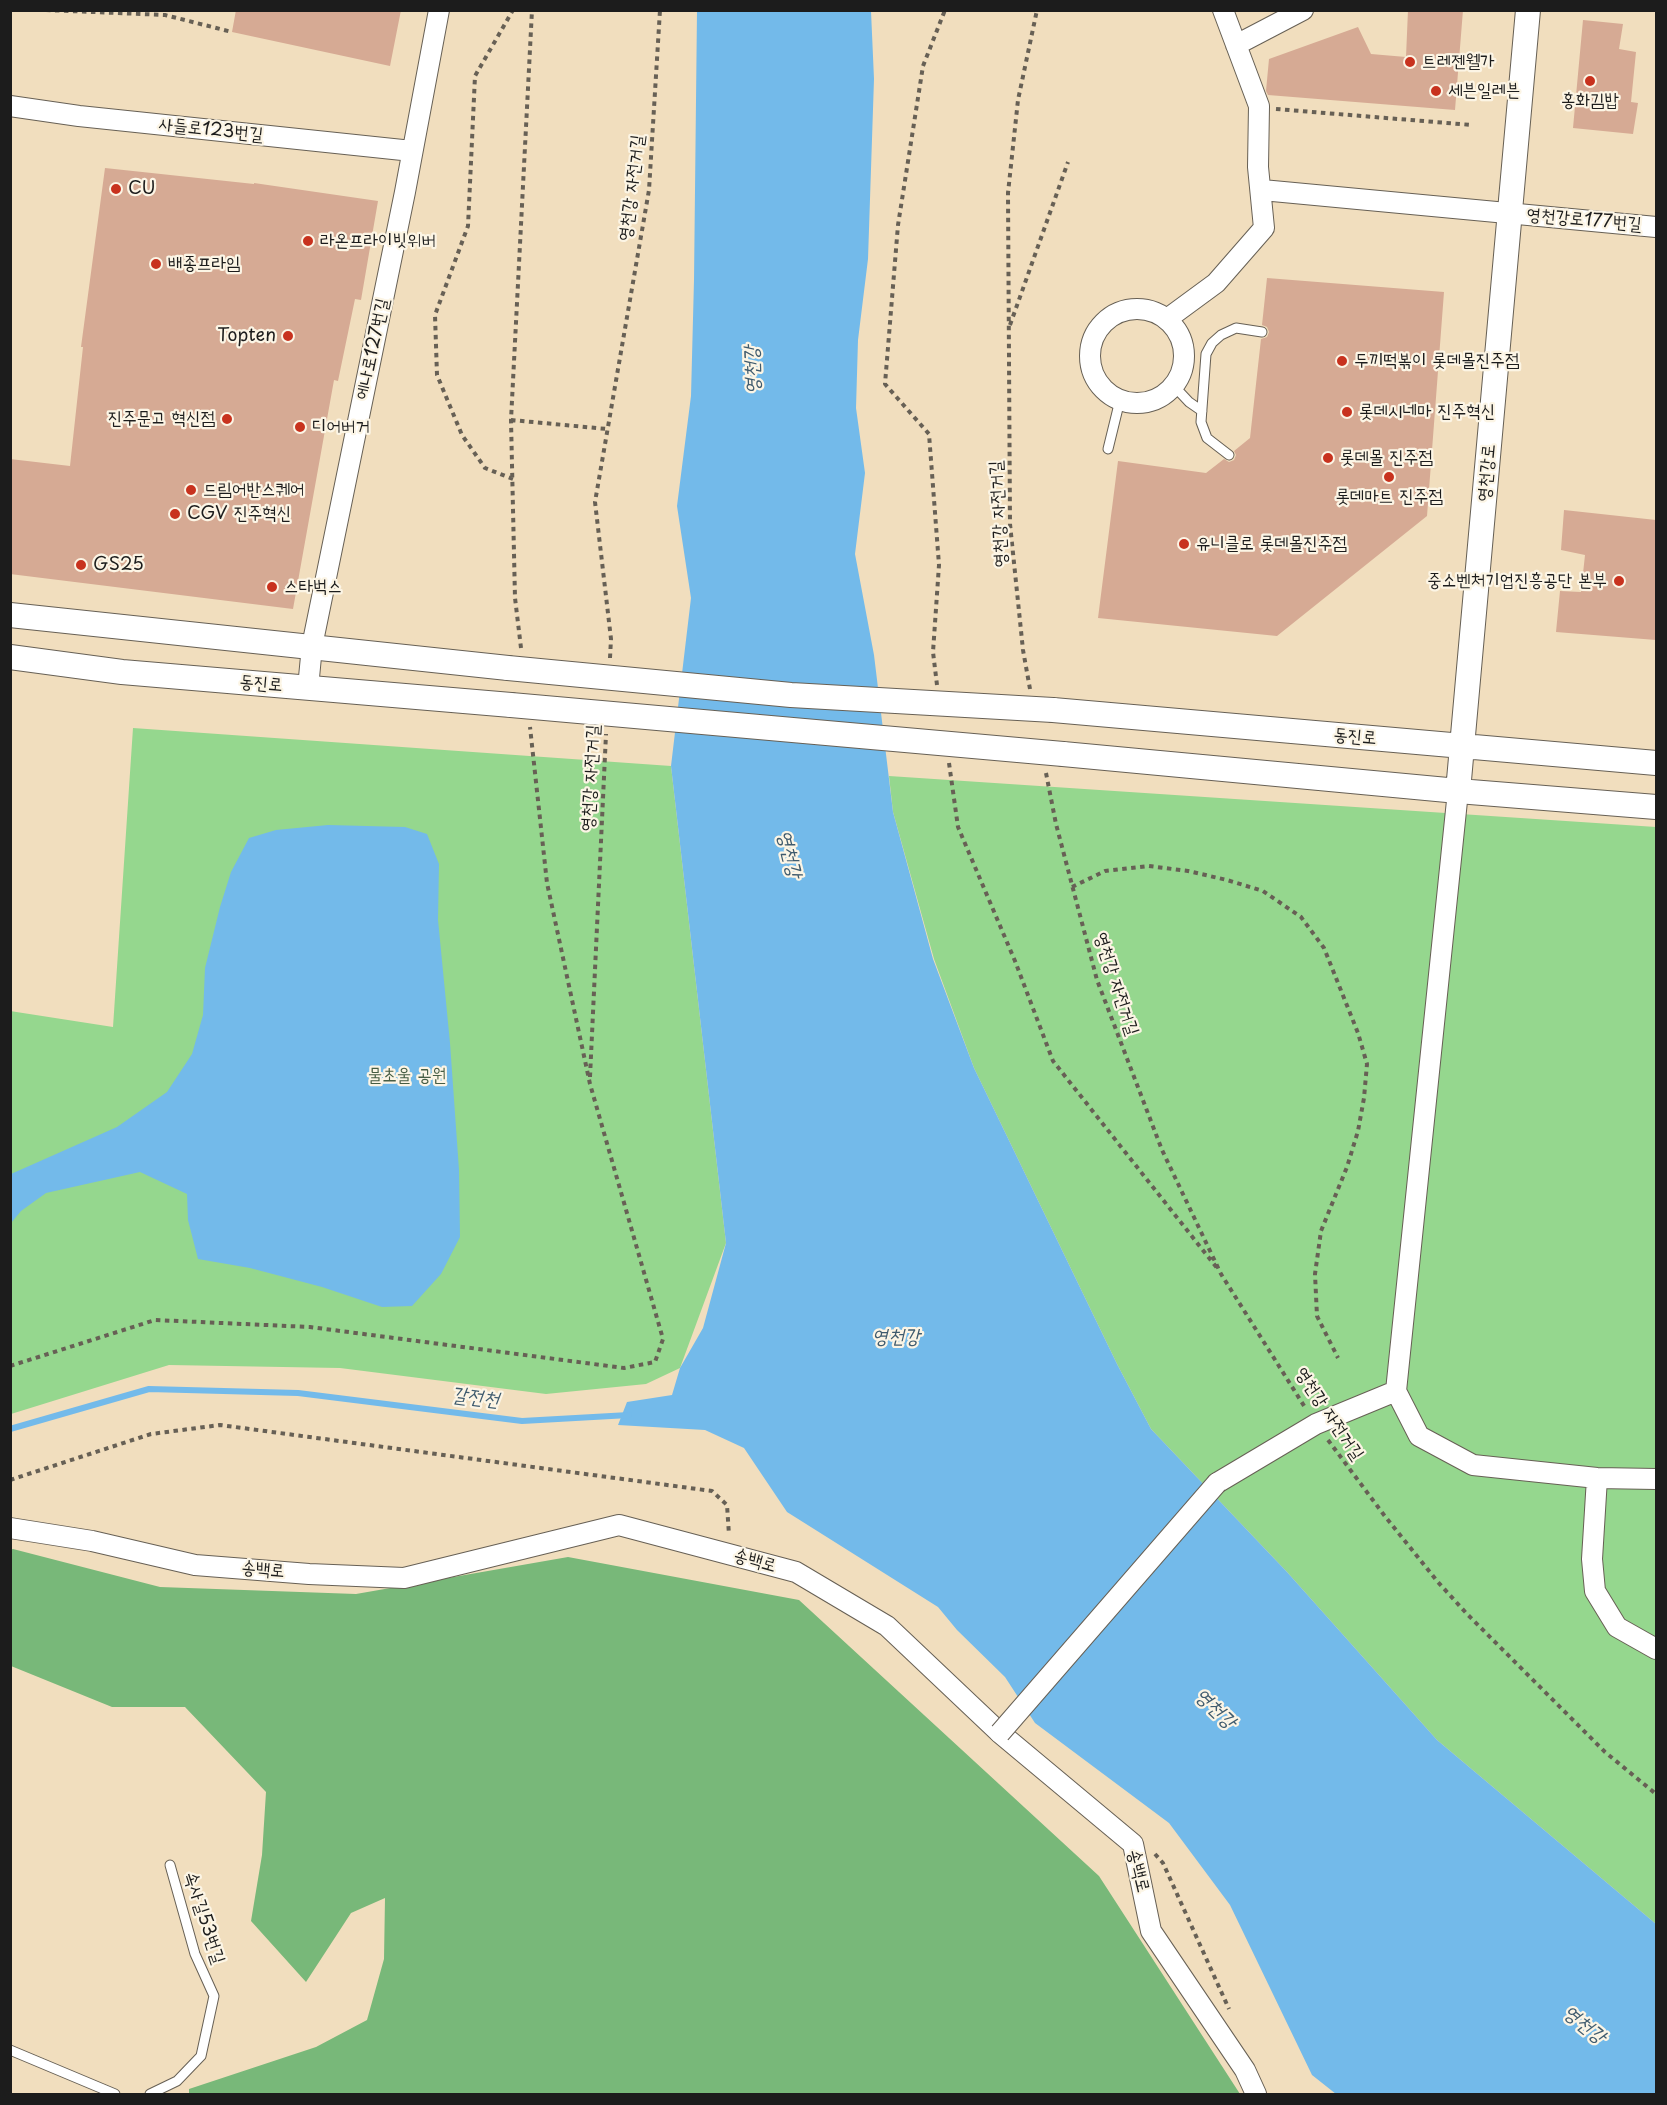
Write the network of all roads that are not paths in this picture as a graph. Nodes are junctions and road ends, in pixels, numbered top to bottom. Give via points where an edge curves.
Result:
1 (439, 10) edge
2 (1223, 10) edge
3 (1303, 10) edge
4 (1528, 10) edge
5 (1236, 45) junction
6 (10, 106) edge
7 (412, 151) junction
8 (1262, 190) junction
9 (1511, 214) junction
10 (1656, 227) edge
11 (1167, 319) junction
12 (1262, 332) dead end
13 (1174, 386) junction
14 (1119, 400) junction
15 (1202, 411) junction
16 (1108, 449) dead end
17 (1229, 455) dead end
18 (10, 615) edge
19 (312, 646) junction
20 (10, 657) edge
21 (308, 688) junction
22 (1462, 746) junction
23 (1656, 763) edge
24 (1458, 792) junction
25 (1656, 807) edge
26 (1396, 1391) junction
27 (1598, 1478) junction
28 (1656, 1479) edge
29 (10, 1528) edge
30 (1656, 1649) edge
31 (999, 1732) junction
32 (170, 1865) dead end
33 (10, 2050) edge
34 (115, 2094) edge
35 (150, 2094) edge
36 (1256, 2094) edge

1 - 7 street, 에나로127번길
2 - 5 street
3 - 5 street
4 - 9 street, 영천강로
5 - 8 street via 1259,106 1258,167
6 - 7 street, 사들로123번길
7 - 19 street, 에나로127번길
8 - 9 street, 영천강로177번길
8 - 11 street via 1264,228 1216,283
9 - 10 street, 영천강로177번길
9 - 22 street, 영천강로
11 - 13 street via 1177,330 1185,358
11 - 14 street via 1136,308 1120,311 1096,333 1090,348 1090,364 1106,392
12 - 15 lane via 1236,328 1212,343 1206,354
13 - 14 street via 1149,402
13 - 15 lane
14 - 16 lane
15 - 17 lane via 1207,438
18 - 19 street
19 - 21 street, 에나로127번길
19 - 22 street, 동진로, bridge via 515,663 791,695 1053,710
20 - 21 street, 동진로 via 122,672
21 - 24 street, 동진로, bridge via 1054,760
22 - 23 street, 동진로
22 - 24 street, 영천강로
24 - 25 street
24 - 26 street
26 - 27 street via 1419,1436 1473,1465
26 - 31 street, bridge via 1316,1424 1217,1483
27 - 28 street
27 - 30 street via 1592,1559 1595,1591 1617,1627
29 - 31 street, 송백로 via 92,1541 195,1565 404,1578 619,1525 796,1572 887,1626
31 - 36 street, 송백로 via 1133,1844 1151,1931 1245,2070
32 - 35 lane, 속사길53번길 via 195,1954 214,1996 201,2056 177,2081
33 - 34 lane

